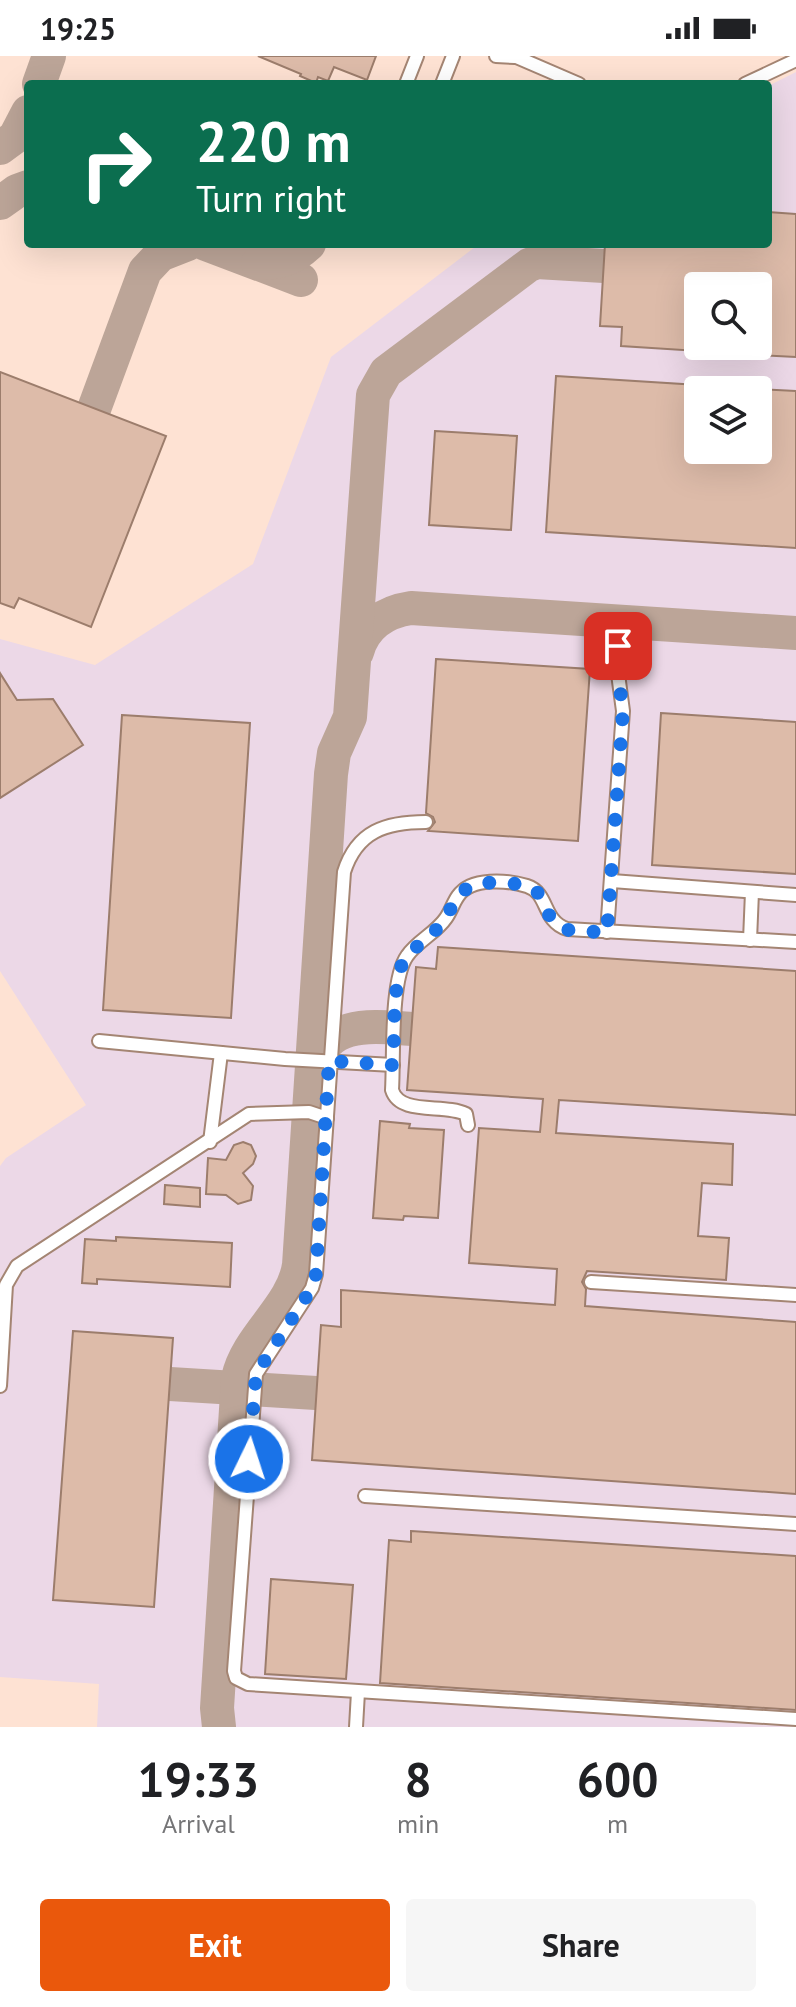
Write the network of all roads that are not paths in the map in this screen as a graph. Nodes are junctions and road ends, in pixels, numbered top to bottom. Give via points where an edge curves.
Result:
1 (417, 56) edge
2 (453, 56) edge
3 (496, 56) edge
4 (516, 58) edge
5 (796, 60) edge
6 (408, 80) edge
7 (444, 80) edge
8 (569, 80) edge
9 (754, 80) edge
10 (618, 646) dead end
11 (426, 822) dead end
12 (612, 881) junction
13 (752, 892) junction
14 (796, 895) edge
15 (607, 932) junction
16 (750, 940) junction
17 (796, 942) edge
18 (99, 1041) dead end
19 (221, 1053) junction
20 (329, 1061) junction
21 (393, 1065) junction
22 (327, 1118) junction
23 (468, 1125) dead end
24 (210, 1142) junction
25 (591, 1282) dead end
26 (796, 1295) edge
27 (0, 1386) edge
28 (365, 1496) dead end
29 (796, 1524) edge
30 (358, 1692) junction
31 (796, 1719) edge
32 (356, 1727) edge

1 - 6 street
2 - 7 street
3 - 4 street
4 - 8 street
5 - 9 street
10 - 12 street via 623,711
11 - 20 street via 398,823 372,832 347,861
12 - 13 street
12 - 15 street
13 - 14 street
13 - 16 street
15 - 16 street
15 - 21 street via 560,927 530,887 471,884 431,936 404,960 396,991
16 - 17 street
18 - 19 street
19 - 20 street
19 - 24 street
20 - 21 street
20 - 22 street
21 - 23 street via 394,1098 402,1104 456,1109 466,1114
22 - 24 street via 309,1112 249,1114
22 - 30 street via 316,1274 256,1374 234,1671 248,1684
24 - 27 street via 17,1266 6,1285
25 - 26 street
28 - 29 street
30 - 31 street
30 - 32 street

